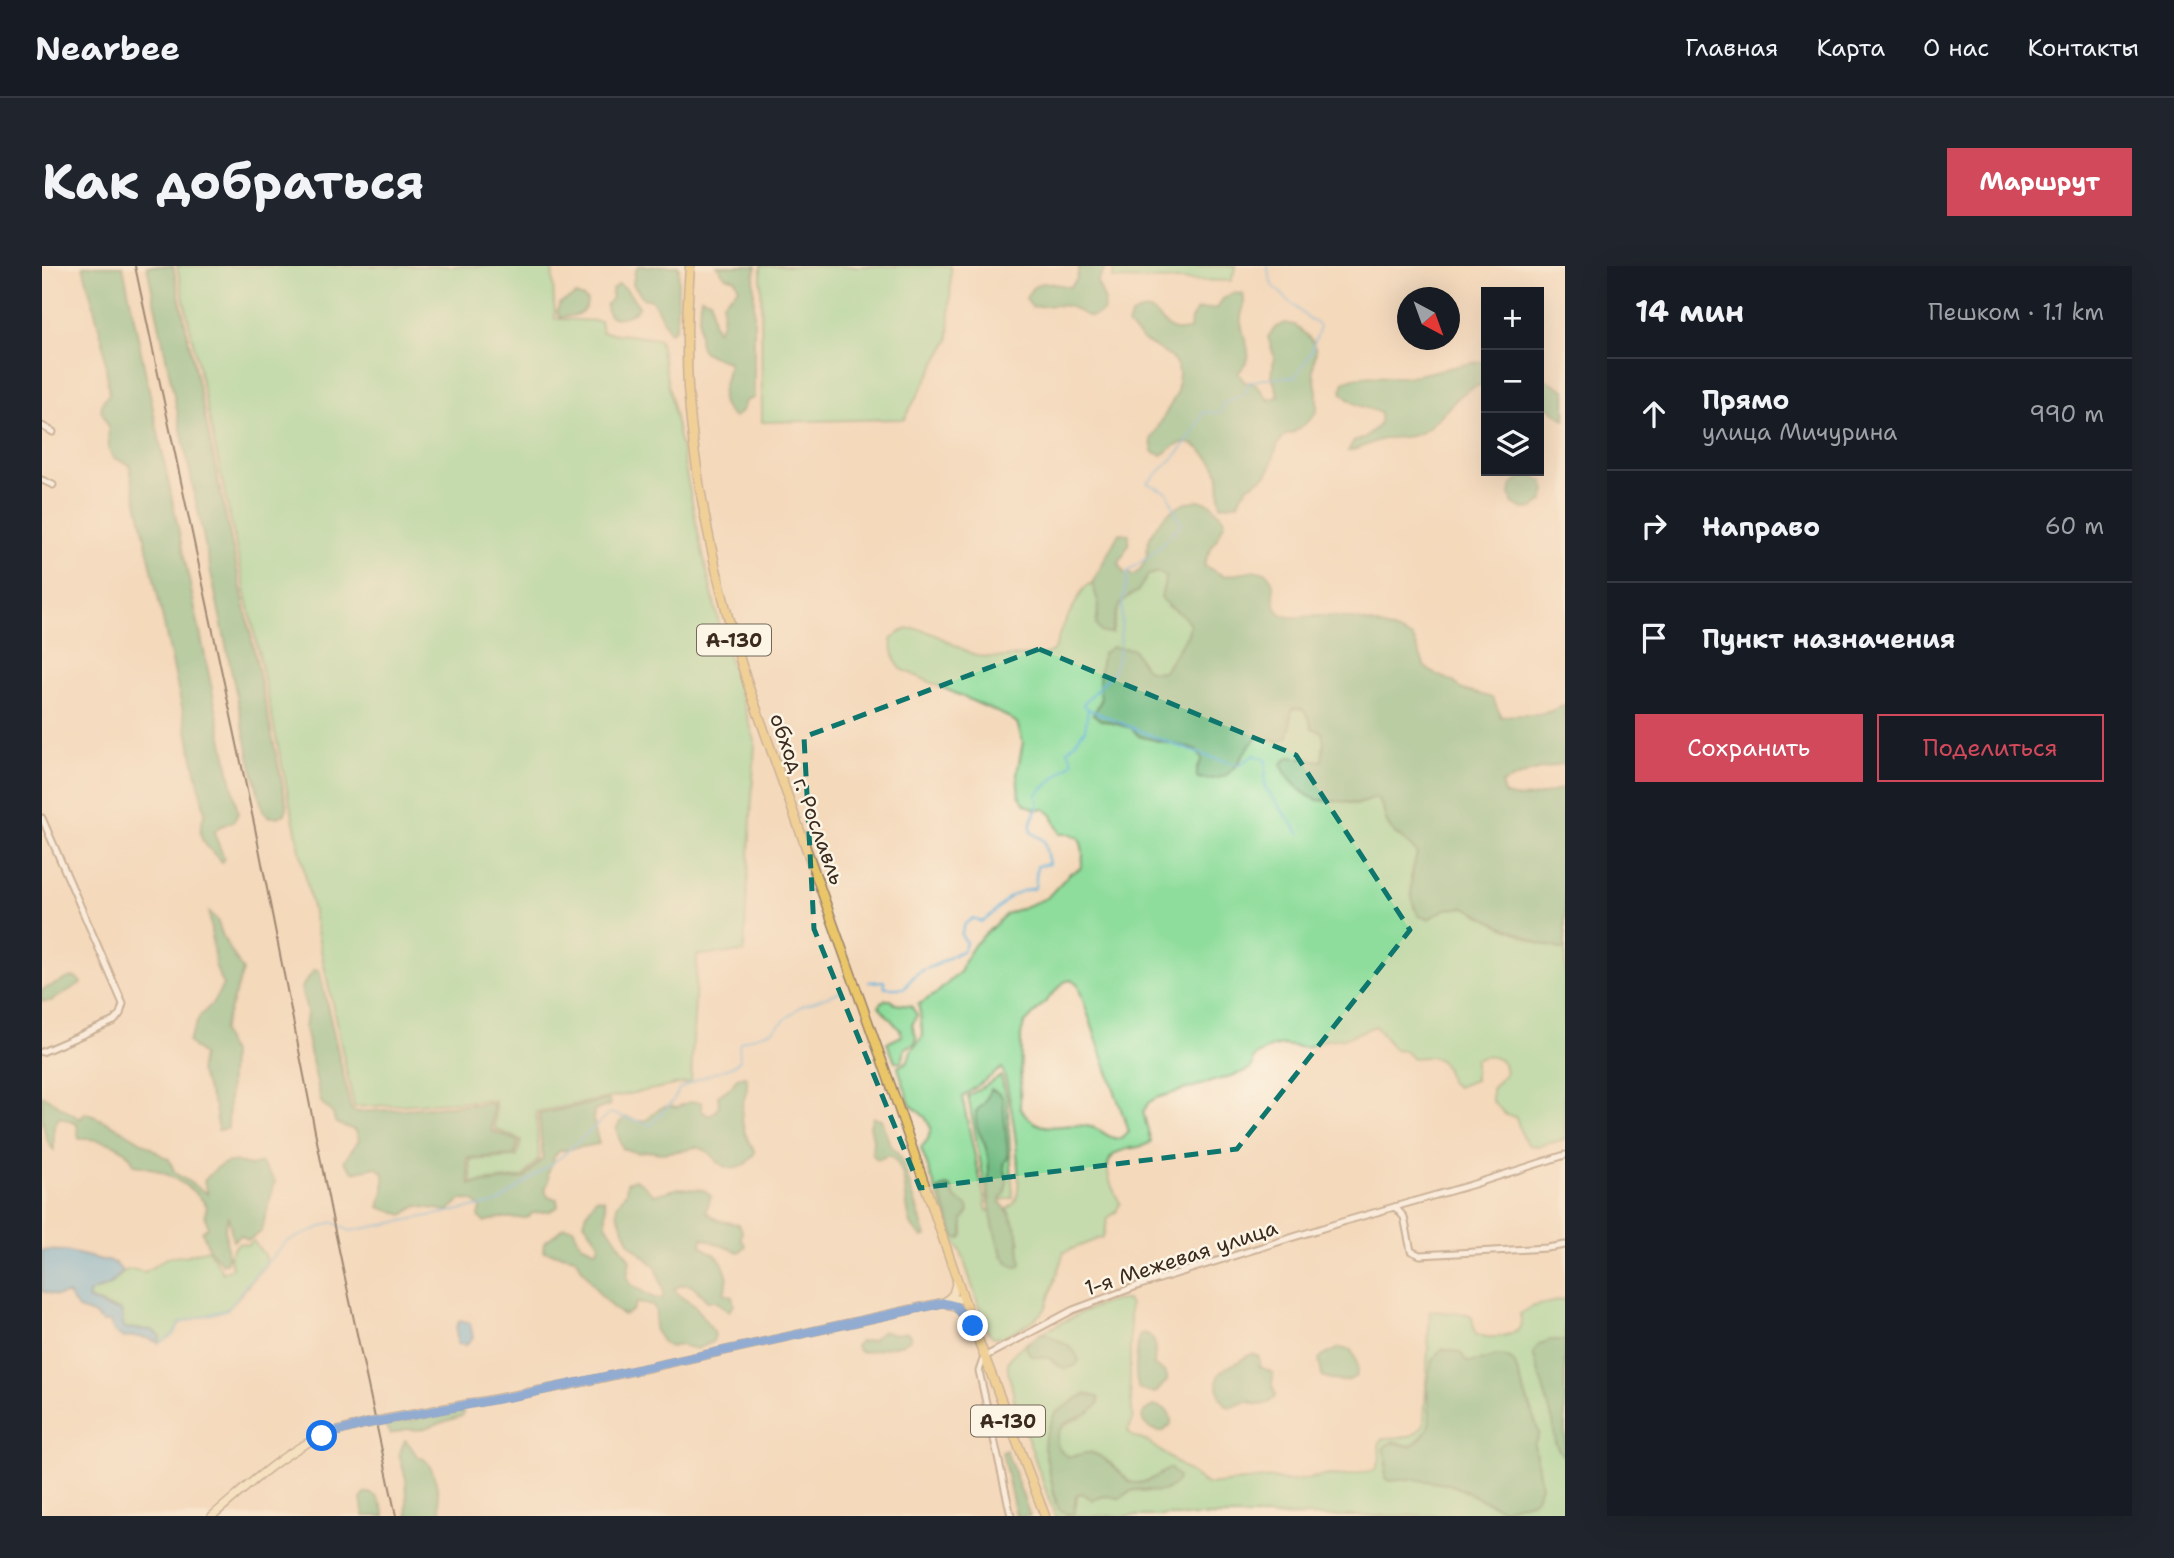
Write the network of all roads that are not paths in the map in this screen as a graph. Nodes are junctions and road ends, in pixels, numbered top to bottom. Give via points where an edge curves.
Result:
1 (690, 266) edge
2 (42, 426) edge
3 (53, 432) dead end
4 (42, 480) edge
5 (53, 485) dead end
6 (42, 818) edge
7 (42, 1052) edge
8 (1565, 1155) edge
9 (1395, 1207) junction
10 (1565, 1245) edge
11 (957, 1280) junction
12 (963, 1298) junction
13 (943, 1303) junction
14 (973, 1326) junction
15 (984, 1357) junction
16 (212, 1516) edge
17 (1011, 1516) edge
18 (1045, 1516) edge

1 - 11 highway, обход г. Рославль / А-130 via 687,359 692,430 729,623
2 - 3 street
4 - 5 street
6 - 7 street via 123,1004 114,1020
8 - 9 street, 1-я Межевая улица
9 - 10 street via 1404,1217 1411,1251 1420,1255
9 - 15 street, 1-я Межевая улица via 1140,1285 1073,1310
11 - 12 highway, обход г. Рославль / А-130
11 - 13 main road via 953,1294
12 - 13 main road
12 - 14 highway, обход г. Рославль / А-130
13 - 14 main road via 955,1306
13 - 16 main road, bridge via 322,1436 251,1483
14 - 15 highway, А-130
15 - 17 street via 979,1371
15 - 18 highway, А-130

